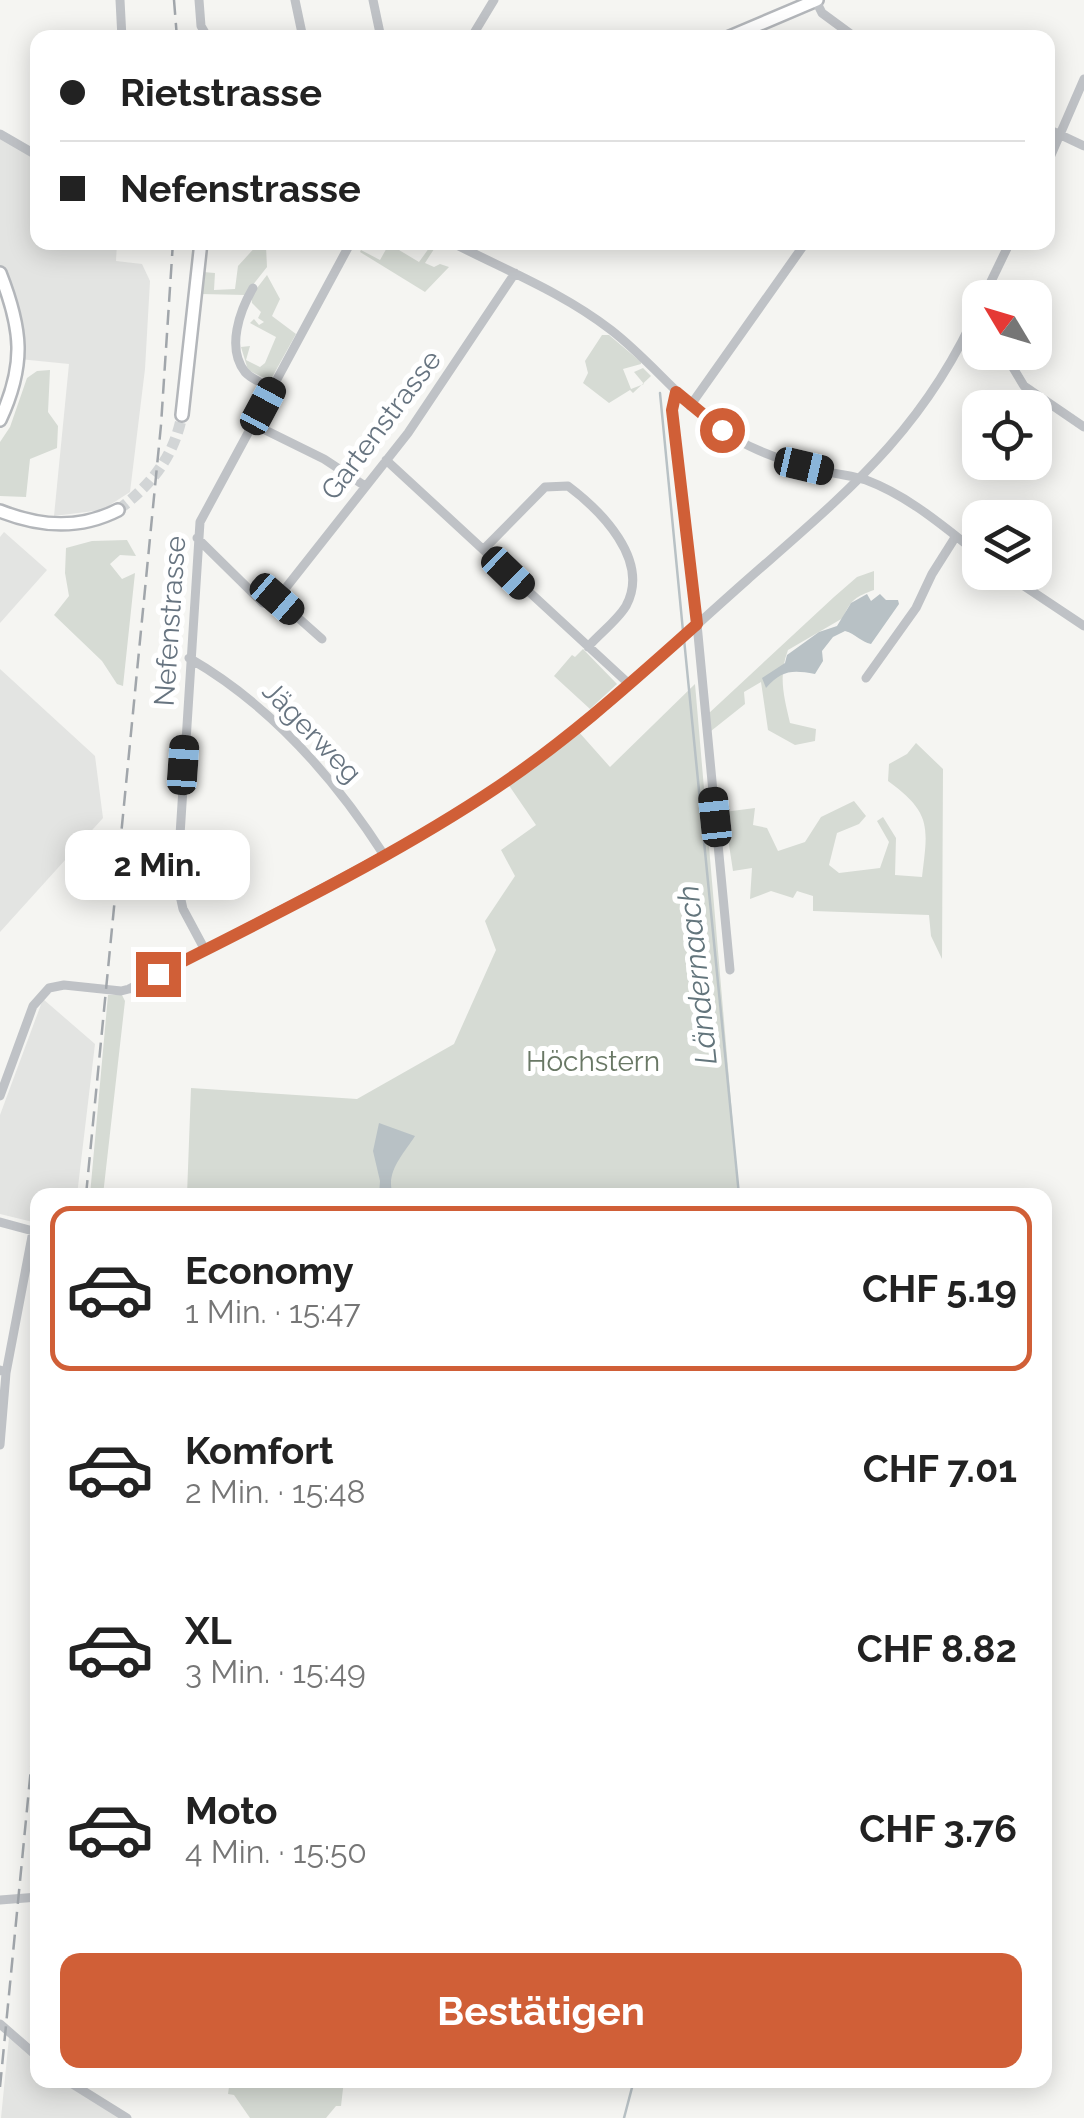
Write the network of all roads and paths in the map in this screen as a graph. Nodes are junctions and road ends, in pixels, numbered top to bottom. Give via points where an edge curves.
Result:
1 (120, 0) edge
2 (199, 0) edge
3 (296, 0) edge
4 (374, 0) edge
5 (494, 0) edge
6 (810, 1) edge
7 (122, 30) edge
8 (203, 30) edge
9 (298, 30) edge
10 (380, 30) edge
11 (476, 30) edge
12 (745, 30) edge
13 (845, 30) edge
14 (1084, 78) edge
15 (1055, 132) edge
16 (0, 134) edge
17 (1060, 134) junction
18 (1055, 146) edge
19 (1084, 146) edge
20 (30, 151) edge
21 (200, 250) edge
22 (347, 250) edge
23 (467, 250) edge
24 (800, 250) edge
25 (1006, 250) edge
26 (0, 273) edge
27 (516, 274) junction
28 (992, 280) edge
29 (253, 288) dead end
30 (962, 342) edge
31 (1014, 370) edge
32 (272, 388) junction
33 (676, 392) junction
34 (690, 406) junction
35 (182, 415) tunnel mouth
36 (0, 420) edge
37 (253, 424) junction
38 (1084, 427) edge
39 (386, 460) junction
40 (862, 478) junction
41 (365, 486) junction
42 (0, 510) edge
43 (118, 510) tunnel mouth
44 (956, 536) junction
45 (196, 538) junction
46 (962, 541) edge
47 (484, 549) junction
48 (1027, 590) edge
49 (277, 599) junction
50 (694, 626) junction
51 (1084, 626) edge
52 (322, 638) dead end
53 (588, 647) junction
54 (190, 658) junction
55 (866, 678) dead end
56 (628, 683) junction
57 (384, 855) junction
58 (205, 950) junction
59 (730, 970) dead end
60 (0, 1096) edge
61 (0, 1222) edge
62 (30, 1230) edge
63 (30, 1245) edge
64 (3, 1371) edge
65 (0, 1445) edge
66 (30, 1897) edge
67 (0, 1900) edge
68 (0, 2024) edge
69 (30, 2049) edge
70 (79, 2088) edge
71 (127, 2118) edge

1 - 7 street
2 - 8 street
3 - 9 street
4 - 10 street
5 - 11 street
6 - 12 main road
6 - 13 street
14 - 17 street
15 - 17 street
16 - 20 street
17 - 18 street
17 - 19 street
21 - 35 main road
22 - 32 street, Nefenstrasse
23 - 27 street
24 - 34 street
25 - 28 street
26 - 36 main road via 16,318 20,359
27 - 33 street via 594,317 640,352
27 - 39 street, Gartenstrasse
29 - 32 street via 238,319 241,364
30 - 40 street via 912,422
31 - 38 street via 1024,386
32 - 37 street, Nefenstrasse
33 - 34 street
33 - 50 street via 672,410
34 - 40 street via 769,456
37 - 41 street
37 - 45 street, Nefenstrasse
39 - 41 street, Gartenstrasse
39 - 47 street
40 - 44 street
40 - 50 street
41 - 49 street, Gartenstrasse
42 - 43 main road via 53,525
44 - 46 street
44 - 55 street
45 - 49 street via 263,603
45 - 54 street, Nefenstrasse
47 - 53 street
47 - 53 street via 536,492 568,486 580,495 617,534 630,576 625,608
48 - 51 street
49 - 52 street
50 - 56 street
50 - 59 street
53 - 56 street
54 - 57 street, Jägerweg via 268,712 354,808
54 - 58 street, Nefenstrasse via 177,882
56 - 57 street via 525,766
57 - 58 street
58 - 60 street via 129,989 56,985 42,992
61 - 62 street
63 - 64 street
64 - 65 street
66 - 67 street
68 - 69 street
70 - 71 street

